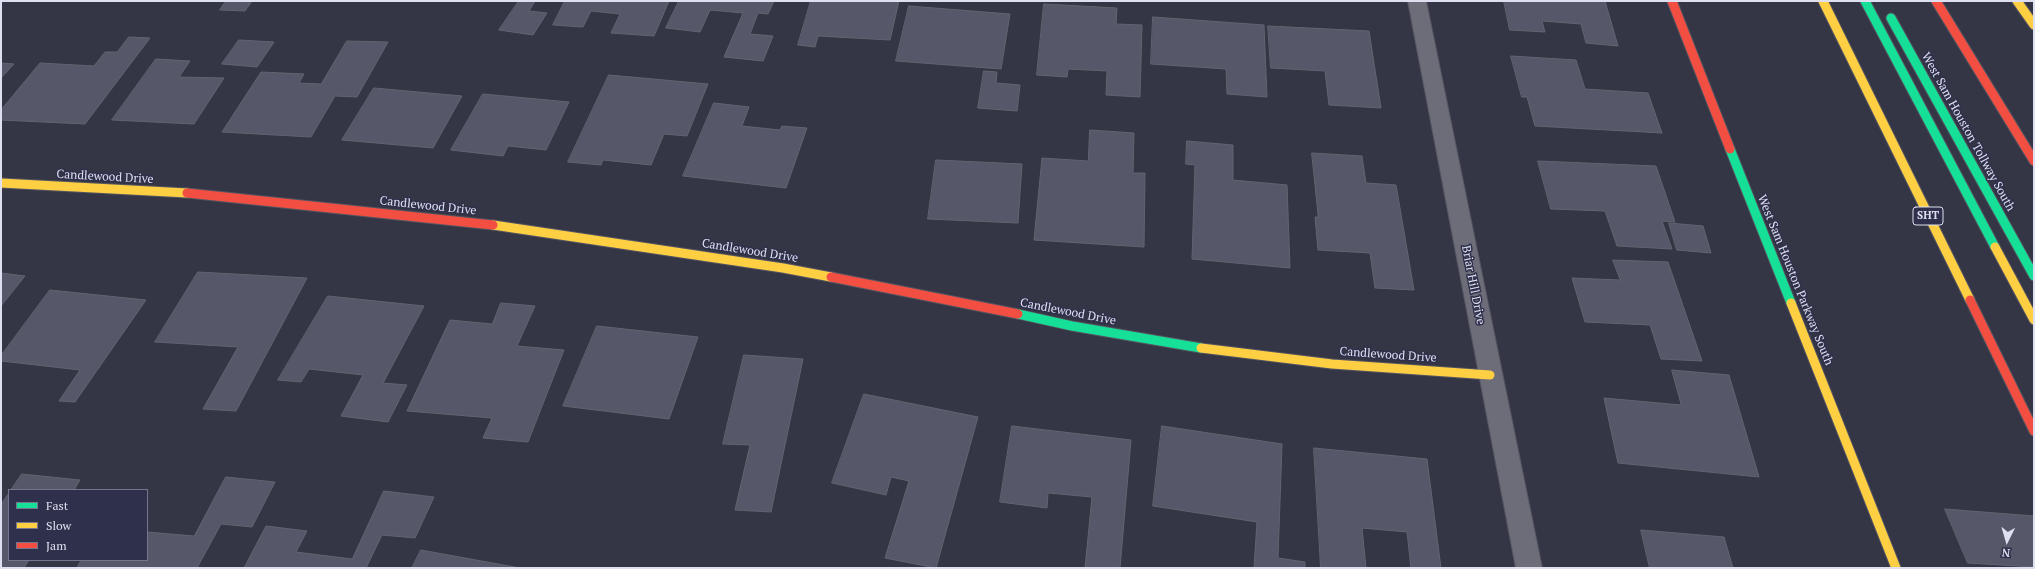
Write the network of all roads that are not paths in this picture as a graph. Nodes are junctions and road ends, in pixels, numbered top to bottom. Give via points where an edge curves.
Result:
1 (1417, 1) edge
2 (1672, 1) edge
3 (1823, 1) edge
4 (1865, 1) edge
5 (1936, 1) edge
6 (2017, 1) edge
7 (1885, 8) dead end
8 (2034, 25) edge
9 (2034, 161) edge
10 (1, 183) edge
11 (2034, 276) edge
12 (2034, 320) edge
13 (1490, 375) junction
14 (2034, 431) edge
15 (1530, 568) edge
16 (1896, 568) edge

1 - 13 street, Briar Hill Drive
2 - 16 main road, West Sam Houston Parkway South
3 - 14 main road, SHT
4 - 12 main road
5 - 9 main road
6 - 8 main road
7 - 11 main road, West Sam Houston Tollway South
10 - 13 main road, Candlewood Drive via 205,194 498,226 783,268 1072,326 1187,346 1332,364
13 - 15 street, Briar Hill Drive

